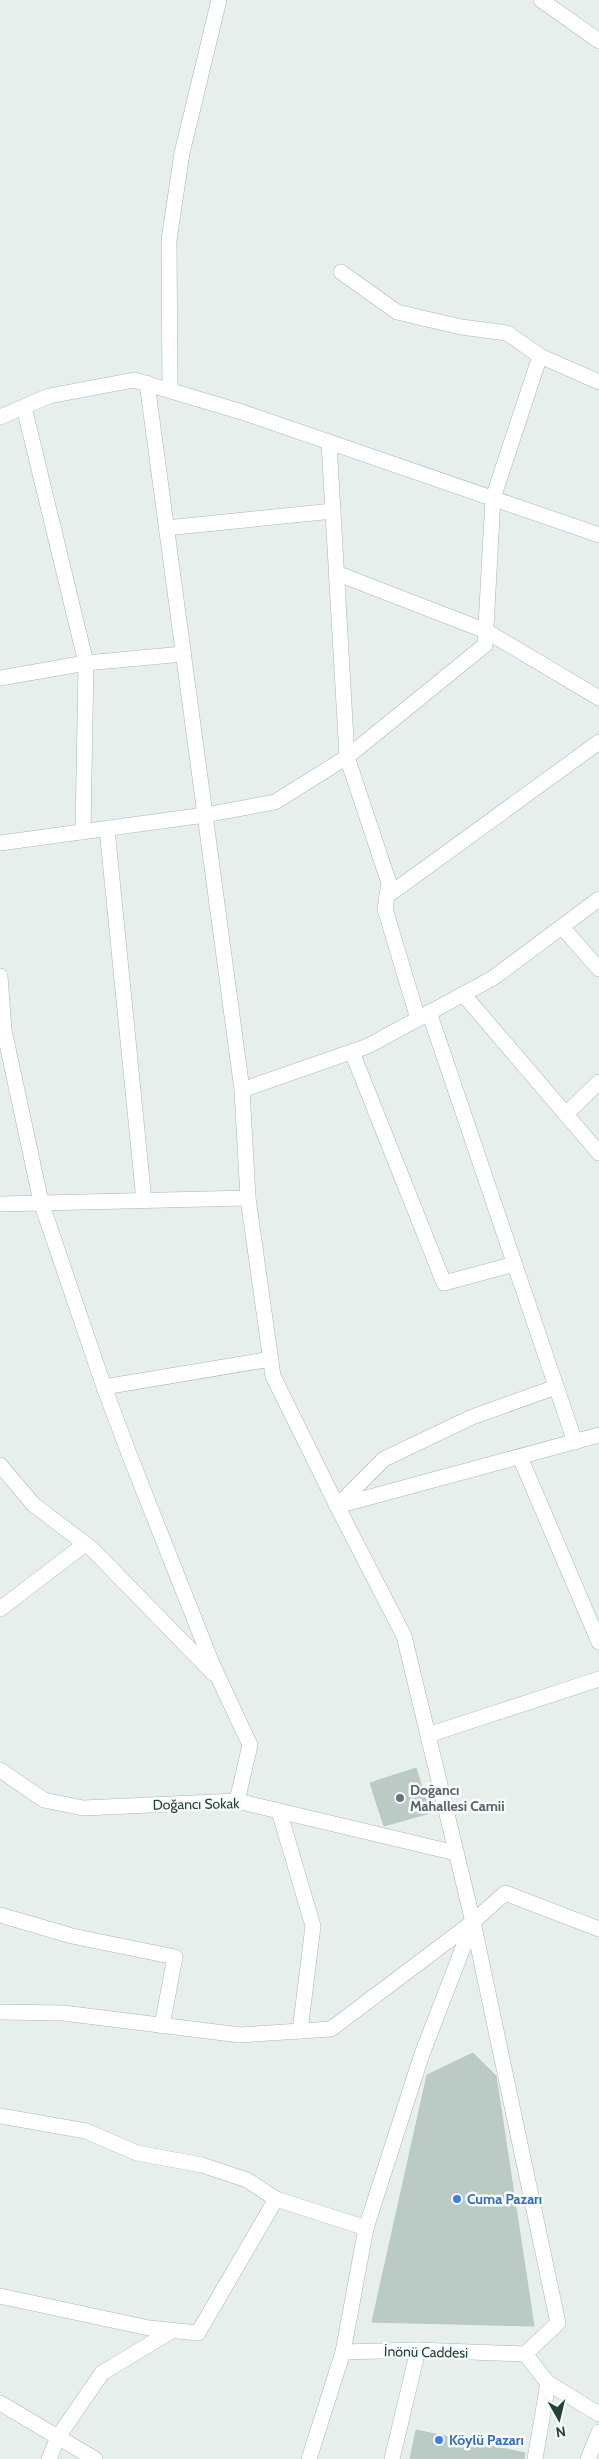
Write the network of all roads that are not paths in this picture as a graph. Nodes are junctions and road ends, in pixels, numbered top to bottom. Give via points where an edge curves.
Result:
1 (219, 0) edge
2 (541, 0) edge
3 (599, 41) edge
4 (341, 272) dead end
5 (540, 356) junction
6 (599, 382) edge
7 (147, 383) junction
8 (170, 390) junction
9 (24, 407) junction
10 (0, 417) edge
11 (329, 442) junction
12 (494, 498) junction
13 (333, 511) junction
14 (166, 528) junction
15 (599, 535) edge
16 (336, 573) junction
17 (486, 631) junction
18 (183, 654) junction
19 (86, 663) junction
20 (0, 678) edge
21 (599, 698) edge
22 (599, 742) edge
23 (347, 757) junction
24 (206, 815) junction
25 (107, 828) junction
26 (83, 832) junction
27 (0, 843) edge
28 (387, 896) junction
29 (599, 899) edge
30 (562, 926) junction
31 (599, 969) edge
32 (0, 976) edge
33 (463, 994) junction
34 (424, 1015) junction
35 (352, 1052) junction
36 (599, 1082) edge
37 (242, 1090) junction
38 (566, 1114) junction
39 (599, 1153) edge
40 (248, 1198) junction
41 (144, 1201) junction
42 (41, 1202) junction
43 (0, 1204) edge
44 (515, 1264) junction
45 (272, 1359) junction
46 (104, 1387) junction
47 (556, 1387) junction
48 (599, 1435) edge
49 (575, 1442) junction
50 (520, 1457) junction
51 (0, 1465) edge
52 (337, 1506) junction
53 (85, 1544) junction
54 (0, 1610) edge
55 (595, 1617) edge
56 (599, 1642) edge
57 (220, 1679) junction
58 (599, 1679) edge
59 (428, 1736) junction
60 (1, 1771) edge
61 (237, 1801) junction
62 (279, 1811) junction
63 (456, 1853) junction
64 (0, 1915) edge
65 (473, 1922) junction
66 (599, 1929) edge
67 (0, 2012) edge
68 (162, 2026) junction
69 (300, 2031) junction
70 (0, 2116) edge
71 (276, 2199) junction
72 (366, 2228) junction
73 (0, 2296) edge
74 (173, 2330) junction
75 (418, 2350) junction
76 (343, 2352) junction
77 (525, 2354) junction
78 (548, 2382) junction
79 (0, 2403) edge
80 (599, 2414) edge
81 (599, 2434) edge
82 (58, 2437) junction
83 (49, 2459) edge
84 (95, 2459) edge
85 (309, 2459) edge
86 (392, 2459) edge
87 (535, 2459) edge
88 (588, 2459) edge

1 - 8 street via 182,153 170,240
2 - 3 street
4 - 5 street via 397,312 462,327 507,333
5 - 6 street
5 - 12 street
7 - 8 street
7 - 9 street via 134,380 49,396
7 - 14 street
8 - 11 street
9 - 10 street
9 - 19 street
11 - 12 street
11 - 13 street
12 - 15 street
12 - 17 street
13 - 14 street
13 - 16 street
14 - 18 street
16 - 17 street
16 - 23 street
17 - 21 street
17 - 23 street via 485,645
18 - 19 street
18 - 24 street
19 - 20 street
19 - 26 street
22 - 28 street
23 - 24 street via 275,802
23 - 28 street via 389,883
24 - 25 street
24 - 37 street
25 - 26 street
25 - 41 street
26 - 27 street
28 - 34 street via 384,909
29 - 30 street
30 - 31 street
30 - 33 street via 493,978
32 - 42 street via 4,1030
33 - 34 street
33 - 38 street
34 - 35 street
34 - 44 street
35 - 37 street
35 - 44 street via 444,1283
36 - 38 street
37 - 40 street
38 - 39 street
40 - 41 street
40 - 45 street
41 - 42 street
42 - 43 street
42 - 46 street
44 - 47 street
45 - 46 street
45 - 52 street via 273,1376
46 - 57 street
47 - 49 street
47 - 52 street via 472,1417 384,1459
48 - 49 street
49 - 50 street
50 - 52 street
50 - 55 street
51 - 53 street via 34,1505
52 - 59 street via 404,1636
53 - 54 street
53 - 57 street
55 - 56 street
57 - 61 street via 250,1745
58 - 59 street
59 - 63 street
60 - 61 street, Doğancı Sokak via 44,1800 84,1808
61 - 62 street, Doğancı Sokak
62 - 63 street, Doğancı Sokak
62 - 69 street via 313,1926
63 - 65 street
64 - 68 street via 72,1936 175,1957
65 - 66 street via 505,1893
65 - 69 street via 331,2029
65 - 72 street via 422,2054
65 - 77 street via 558,2323
67 - 68 street via 62,2014
68 - 69 street via 240,2035
70 - 71 street via 86,2131 137,2153 202,2165 247,2180
71 - 72 street
71 - 74 street via 198,2333
72 - 76 street
73 - 74 street via 149,2328
74 - 82 street via 102,2373
75 - 76 street, İnönü Caddesi
75 - 77 street, İnönü Caddesi
75 - 86 street
76 - 85 street
77 - 78 street
78 - 80 street
78 - 87 street
79 - 82 street
81 - 88 street
82 - 83 street
82 - 84 street

